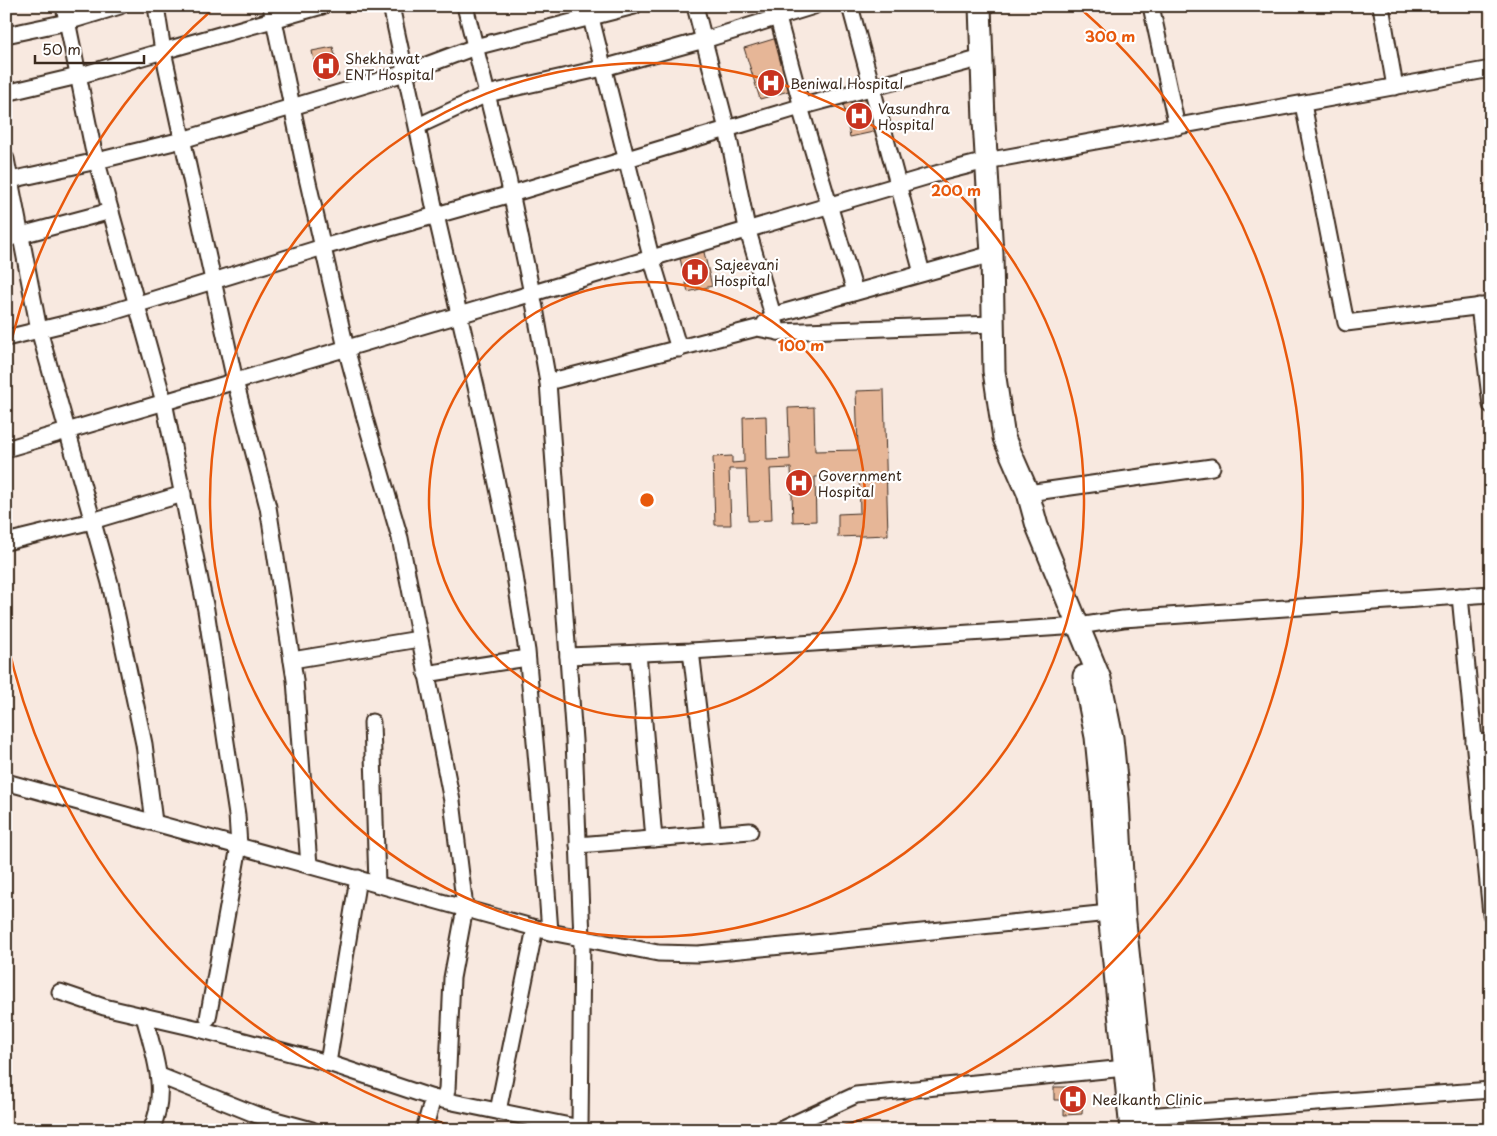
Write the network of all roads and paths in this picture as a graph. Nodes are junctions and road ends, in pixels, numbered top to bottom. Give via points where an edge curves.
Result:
1 (64, 6) edge
2 (120, 6) edge
3 (156, 6) edge
4 (322, 6) edge
5 (391, 6) edge
6 (465, 6) edge
7 (634, 6) edge
8 (695, 6) edge
9 (814, 6) edge
10 (850, 6) edge
11 (980, 6) edge
12 (1151, 6) edge
13 (1381, 6) edge
14 (777, 11) edge
15 (589, 12) edge
16 (272, 14) edge
17 (68, 22) junction
18 (6, 35) edge
19 (704, 40) junction
20 (475, 47) junction
21 (163, 51) junction
22 (982, 58) junction
23 (603, 68) junction
24 (1491, 69) edge
25 (405, 73) junction
26 (78, 76) junction
27 (871, 87) junction
28 (1395, 87) junction
29 (6, 94) edge
30 (487, 94) junction
31 (1303, 104) junction
32 (801, 106) junction
33 (292, 107) junction
34 (418, 126) junction
35 (1177, 127) junction
36 (727, 129) junction
37 (182, 140) junction
38 (6, 159) edge
39 (626, 159) junction
40 (96, 161) junction
41 (986, 161) junction
42 (8, 180) edge
43 (898, 184) junction
44 (511, 194) junction
45 (830, 204) junction
46 (110, 211) junction
47 (436, 215) junction
48 (747, 228) junction
49 (14, 237) edge
50 (323, 247) junction
51 (992, 254) junction
52 (651, 257) junction
53 (922, 273) junction
54 (213, 280) junction
55 (855, 292) junction
56 (532, 293) junction
57 (137, 304) junction
58 (1485, 306) edge
59 (458, 315) junction
60 (773, 318) junction
61 (993, 324) junction
62 (757, 328) junction
63 (39, 330) junction
64 (778, 332) junction
65 (6, 338) edge
66 (346, 348) junction
67 (679, 349) junction
68 (234, 381) junction
69 (548, 382) junction
70 (164, 402) junction
71 (1491, 405) edge
72 (67, 431) junction
73 (6, 449) edge
74 (1212, 467) dead end
75 (1028, 493) junction
76 (183, 494) junction
77 (92, 522) junction
78 (6, 542) edge
79 (1491, 594) edge
80 (1460, 596) junction
81 (1079, 626) junction
82 (419, 638) junction
83 (691, 651) junction
84 (638, 653) junction
85 (568, 656) junction
86 (527, 658) junction
87 (292, 660) junction
88 (426, 674) junction
89 (372, 722) dead end
90 (1491, 742) edge
91 (1474, 743) junction
92 (6, 782) edge
93 (154, 822) junction
94 (750, 831) dead end
95 (713, 834) junction
96 (654, 839) junction
97 (578, 845) junction
98 (239, 846) junction
99 (309, 865) junction
100 (358, 878) junction
101 (377, 884) junction
102 (465, 908) junction
103 (1108, 913) junction
104 (1491, 914) edge
105 (543, 930) junction
106 (582, 938) junction
107 (60, 992) dead end
108 (144, 1016) junction
109 (208, 1018) dead end
110 (328, 1063) junction
111 (1125, 1068) junction
112 (160, 1076) junction
113 (1491, 1090) edge
114 (438, 1099) junction
115 (498, 1111) junction
116 (1141, 1125) edge
117 (584, 1129) edge
118 (151, 1130) edge
119 (312, 1130) edge
120 (424, 1130) edge
121 (780, 1130) edge

1 - 17 street
2 - 17 street
3 - 21 street
4 - 16 street
5 - 25 street
6 - 20 street
7 - 15 street
8 - 19 street
9 - 14 street
10 - 27 street
11 - 22 street
12 - 35 street
13 - 28 street
14 - 19 street
14 - 32 street
15 - 20 street
15 - 23 street
16 - 21 street
16 - 33 street
17 - 18 street
17 - 26 street
19 - 23 street
19 - 36 street
20 - 25 street
20 - 30 street
21 - 26 street
21 - 37 street
22 - 27 street
22 - 41 street
23 - 30 street
23 - 39 street
24 - 28 street
25 - 33 street
25 - 34 street
26 - 29 street
26 - 40 street
27 - 32 street
27 - 43 street
28 - 31 street
30 - 34 street
30 - 44 street
31 - 35 street
31 - 58 street via 1346,323
32 - 36 street
32 - 45 street
33 - 37 street
33 - 50 street
34 - 47 street
35 - 41 street
36 - 39 street
36 - 48 street
37 - 40 street
37 - 54 street
38 - 42 street
39 - 44 street
39 - 52 street
40 - 42 street
40 - 46 street
41 - 43 street
41 - 51 street
42 - 49 street
43 - 45 street
43 - 53 street
44 - 47 street
44 - 56 street
45 - 48 street
45 - 55 street
46 - 49 street
46 - 57 street
47 - 50 street
47 - 59 street
48 - 52 street
48 - 60 street
49 - 63 street
50 - 54 street
50 - 66 street
51 - 53 street
51 - 61 street
52 - 56 street
52 - 67 street
53 - 55 street
54 - 57 street
54 - 68 street
55 - 60 street
56 - 59 street
56 - 69 street
57 - 63 street
57 - 70 street
58 - 71 street
59 - 66 street
59 - 86 street via 511,552
60 - 62 street
60 - 64 street
61 - 64 street
61 - 75 street via 994,372 1004,438
62 - 64 street
62 - 67 street
63 - 65 street
63 - 72 street
66 - 68 street
66 - 82 street via 400,538
67 - 69 street
68 - 70 street
68 - 87 street via 268,507
69 - 85 street
70 - 72 street
70 - 76 street
72 - 73 street
72 - 77 street
74 - 75 street
75 - 81 street via 1037,526
76 - 77 street
76 - 98 street via 206,610
77 - 78 street
77 - 93 street via 110,583 144,744
79 - 80 street
80 - 81 street via 1123,619
80 - 91 street
81 - 83 street
81 - 103 street via 1084,679 1096,737
81 - 116 street via 1100,680 1112,738
82 - 87 street
82 - 88 street
83 - 84 street
83 - 95 street
84 - 85 street
84 - 96 street
85 - 97 street
86 - 88 street
86 - 105 street via 541,809
87 - 99 street
88 - 102 street via 452,801
89 - 101 street
90 - 91 street
91 - 104 street
92 - 93 street
93 - 98 street
94 - 95 street
95 - 96 street
96 - 97 street
97 - 106 street
98 - 99 street
98 - 109 street
99 - 100 street
100 - 101 street
100 - 110 street
101 - 102 street
102 - 105 street
102 - 114 street via 452,978 447,1090
103 - 106 street via 698,954 658,953
103 - 111 street
105 - 106 street
105 - 115 street
106 - 117 street
107 - 108 street
108 - 110 street
108 - 112 street
110 - 114 street
111 - 116 street
111 - 121 street via 856,1095
112 - 118 street via 157,1118
112 - 119 street via 257,1115
113 - 116 street
114 - 115 street
114 - 120 street
115 - 117 street

